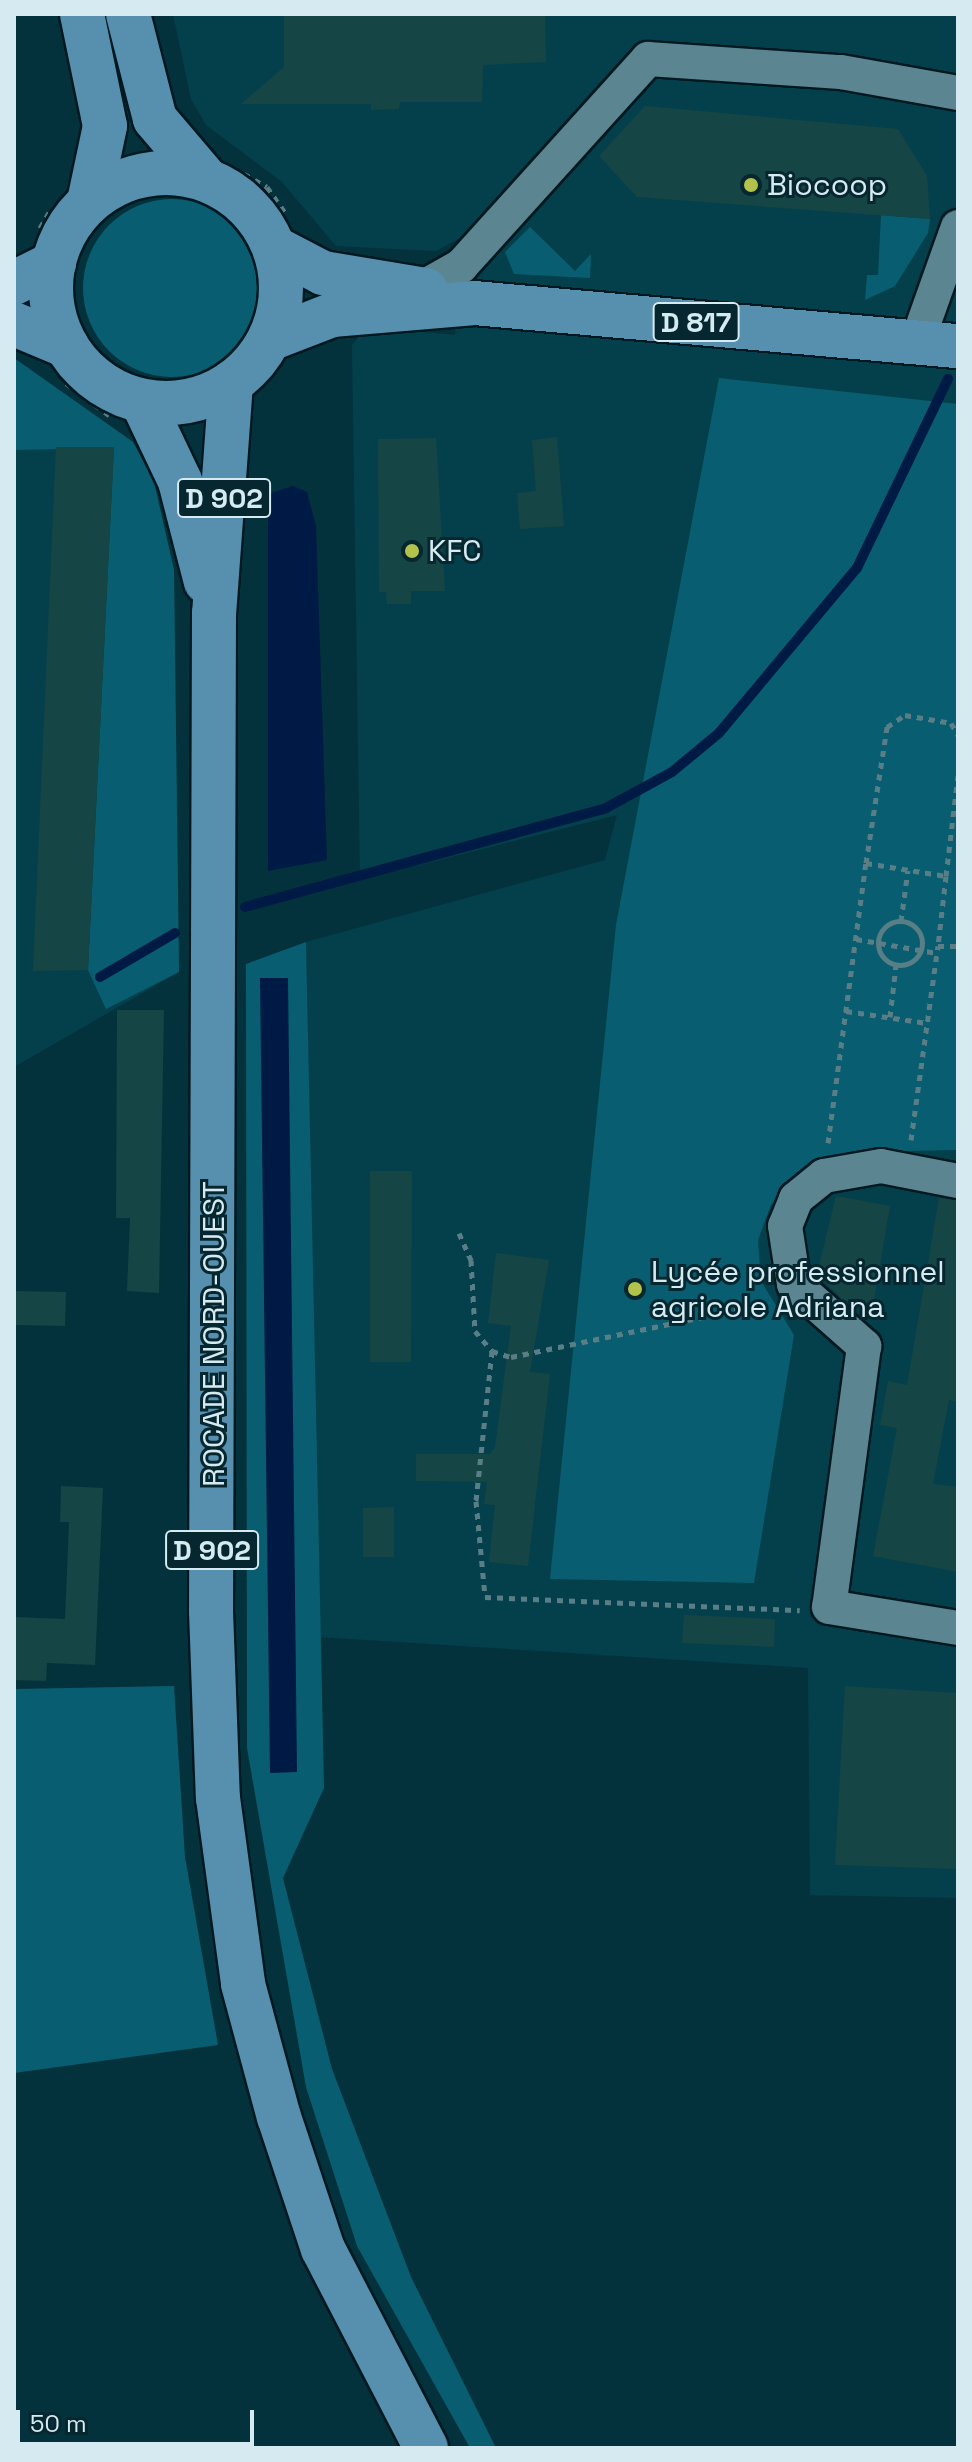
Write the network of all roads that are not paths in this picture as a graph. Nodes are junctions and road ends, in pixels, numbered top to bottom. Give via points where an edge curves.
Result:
1 (82, 14) edge
2 (128, 14) edge
3 (958, 93) edge
4 (218, 172) junction
5 (75, 199) junction
6 (958, 227) edge
7 (284, 236) junction
8 (44, 250) junction
9 (14, 283) edge
10 (420, 289) junction
11 (474, 303) junction
12 (14, 324) edge
13 (270, 339) junction
14 (937, 344) edge
15 (62, 360) junction
16 (231, 383) junction
17 (130, 411) junction
18 (214, 613) junction
19 (958, 1181) edge
20 (958, 1628) edge
21 (426, 2448) edge

1 - 5 main road via 105,126
2 - 4 main road via 155,119
3 - 10 street via 841,72 648,59 461,266
4 - 5 main road via 145,175
4 - 7 main road via 259,220
5 - 8 main road
6 - 14 street
7 - 10 main road, D 817 via 323,273
7 - 13 main road via 280,310
8 - 9 main road
8 - 15 main road
10 - 11 main road, D 817
11 - 13 main road, D 817 via 332,315
11 - 14 main road, D 817
12 - 15 main road
13 - 16 main road
15 - 17 main road via 104,384
16 - 17 main road via 203,397
16 - 18 main road, ROCADE NORD-OUEST / D 902
17 - 18 main road, ROCADE NORD-OUEST / D 902 via 180,481
18 - 21 main road, ROCADE NORD-OUEST / D 902 via 211,1611 218,1798 243,1984 279,2117 323,2249
19 - 20 street via 881,1166 824,1176 796,1199 785,1226 800,1291 864,1346 829,1607

